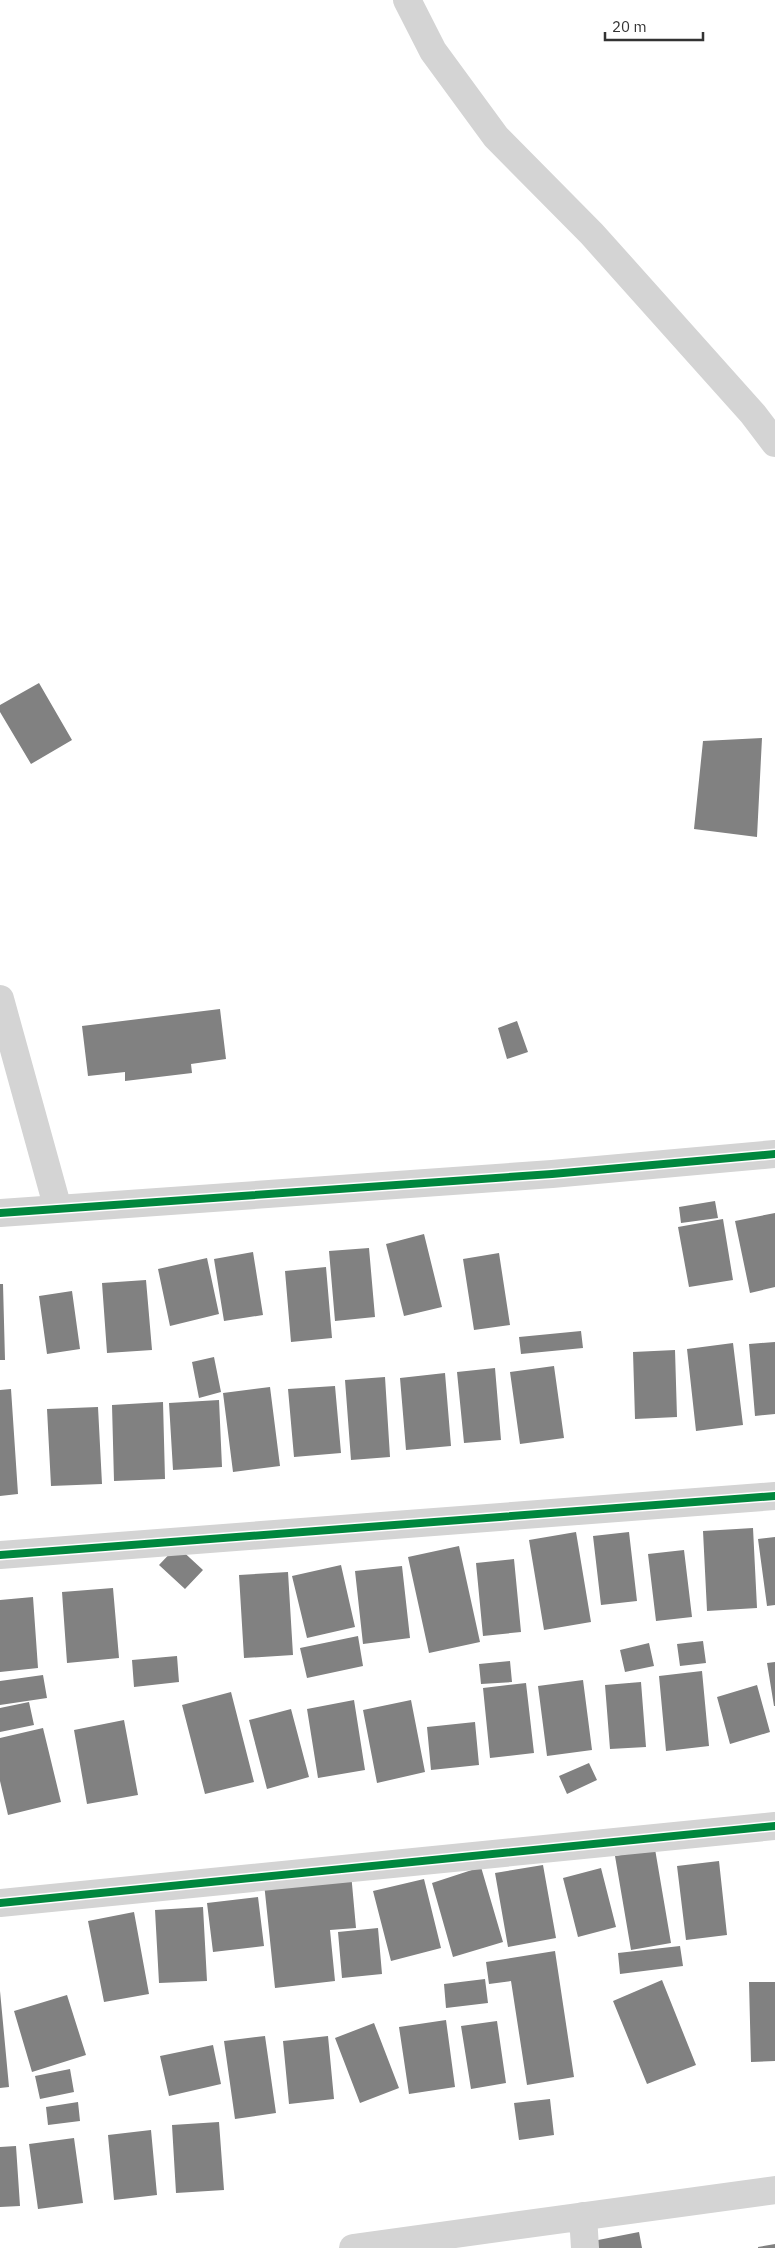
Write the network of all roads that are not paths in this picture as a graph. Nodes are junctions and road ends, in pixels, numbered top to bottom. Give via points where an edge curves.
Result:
1 (407, 0) edge
2 (775, 443) edge
3 (0, 999) edge
4 (775, 1154) edge
5 (58, 1209) junction
6 (0, 1213) edge
7 (775, 1496) edge
8 (0, 1555) edge
9 (775, 1826) edge
10 (0, 1902) edge
11 (775, 2190) edge
12 (584, 2216) junction
13 (353, 2248) edge
14 (585, 2248) edge

1 - 2 street via 432,51 496,137 592,234 753,414
3 - 5 street
4 - 5 street via 543,1175
5 - 6 street
7 - 8 street
9 - 10 street
11 - 12 street
12 - 13 street
12 - 14 street

